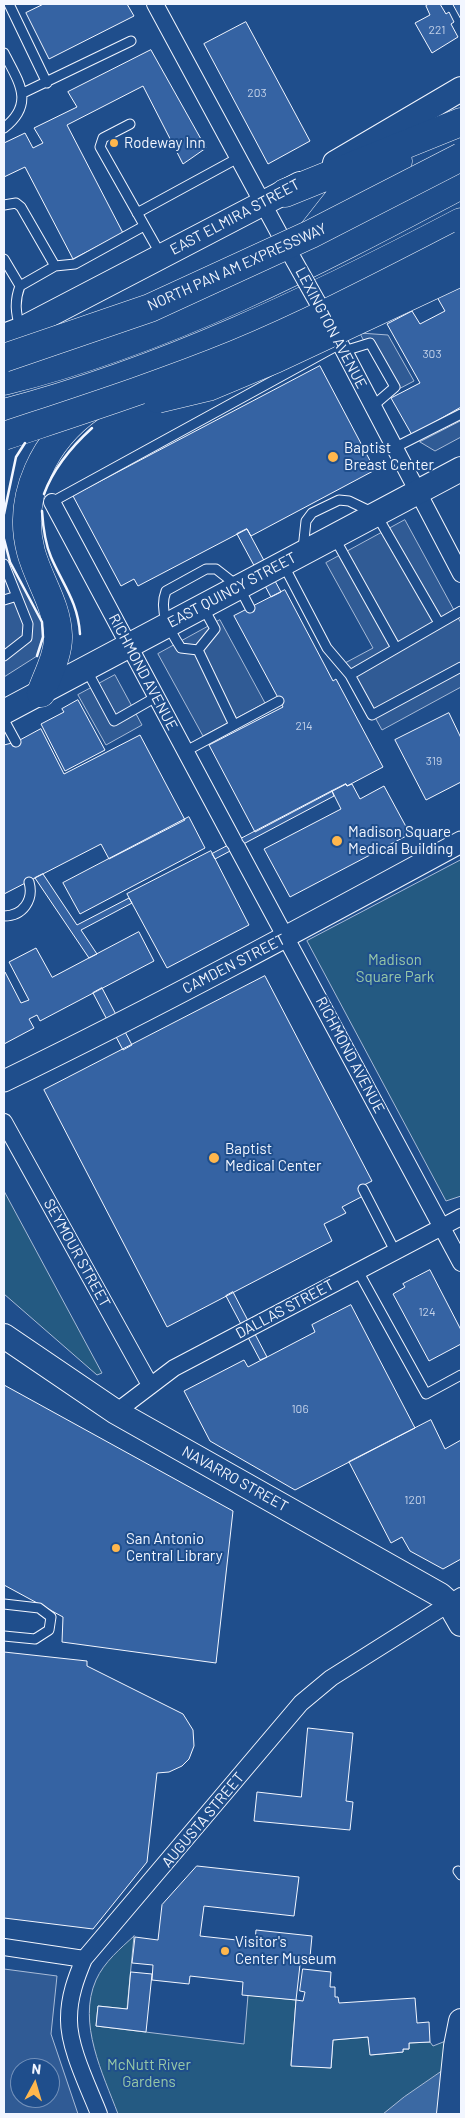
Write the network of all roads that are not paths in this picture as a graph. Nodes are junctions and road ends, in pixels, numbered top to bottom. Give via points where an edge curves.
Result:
1 (9, 4) edge
2 (155, 4) edge
3 (131, 41) dead end
4 (4, 53) edge
5 (47, 83) junction
6 (461, 90) edge
7 (23, 93) junction
8 (461, 122) edge
9 (130, 124) dead end
10 (4, 128) edge
11 (461, 157) edge
12 (238, 158) junction
13 (461, 185) edge
14 (273, 198) junction
15 (4, 205) edge
16 (137, 213) junction
17 (461, 222) edge
18 (144, 226) junction
19 (311, 234) junction
20 (461, 245) edge
21 (161, 256) junction
22 (4, 259) edge
23 (55, 266) junction
24 (461, 272) edge
25 (20, 286) junction
26 (12, 333) edge
27 (339, 342) junction
28 (183, 354) junction
29 (4, 358) edge
30 (4, 381) edge
31 (373, 406) junction
32 (4, 414) edge
33 (461, 414) edge
34 (4, 437) edge
35 (394, 448) junction
36 (461, 469) edge
37 (417, 492) junction
38 (52, 502) joint
39 (376, 514) junction
40 (334, 536) junction
41 (293, 558) junction
42 (4, 564) edge
43 (461, 574) edge
44 (239, 587) junction
45 (17, 596) junction
46 (4, 600) edge
47 (202, 606) junction
48 (250, 608) dead end
49 (461, 611) edge
50 (439, 624) junction
51 (166, 626) junction
52 (129, 645) junction
53 (396, 648) junction
54 (198, 650) junction
55 (4, 656) edge
56 (461, 667) edge
57 (86, 669) junction
58 (350, 675) junction
59 (41, 693) junction
60 (156, 696) junction
61 (279, 701) dead end
62 (4, 712) edge
63 (4, 720) edge
64 (234, 725) junction
65 (16, 742) dead end
66 (186, 751) junction
67 (461, 842) edge
68 (29, 882) dead end
69 (4, 916) edge
70 (286, 937) junction
71 (4, 1081) edge
72 (4, 1122) edge
73 (363, 1189) dead end
74 (461, 1217) edge
75 (442, 1227) junction
76 (395, 1252) junction
77 (461, 1263) edge
78 (358, 1271) junction
79 (4, 1336) edge
80 (461, 1375) edge
81 (150, 1385) junction
82 (116, 1412) junction
83 (455, 1599) edge
84 (4, 1604) edge
85 (461, 1624) edge
86 (4, 1636) edge
87 (4, 1947) edge
88 (84, 1959) junction
89 (461, 2022) edge
90 (99, 2114) edge
91 (449, 2114) edge

1 - 5 lane
2 - 12 street, LEXINGTON AVENUE
3 - 5 lane
4 - 7 lane
5 - 7 lane
6 - 14 main road, EAST ELMIRA STREET
7 - 10 lane via 17,114
8 - 14 highway
8 - 19 highway via 340,198
9 - 16 lane via 103,138 100,147
11 - 19 highway, NORTH PAN AM EXPRESSWAY, bridge
12 - 14 street, LEXINGTON AVENUE
12 - 16 lane
13 - 30 highway, NORTH PAN AM EXPRESSWAY via 240,299 58,368
14 - 21 main road, EAST ELMIRA STREET
14 - 27 street, LEXINGTON AVENUE, bridge via 287,248
15 - 23 lane via 16,203 21,207
16 - 18 lane
17 - 28 highway via 354,278
18 - 21 lane
18 - 23 lane via 75,264
19 - 29 highway, NORTH PAN AM EXPRESSWAY, bridge via 150,308
20 - 34 highway, bridge via 350,302 235,354
21 - 26 main road, EAST ELMIRA STREET
22 - 25 lane
23 - 25 lane
24 - 34 highway, bridge via 208,387
25 - 26 lane
27 - 31 street, LEXINGTON AVENUE
27 - 31 lane via 370,343 395,386
27 - 38 lane
28 - 32 highway via 112,382
28 - 59 highway via 116,389 85,411 60,433 45,453 33,481 29,509 31,552 55,612 58,638
31 - 35 street, LEXINGTON AVENUE
33 - 35 lane
35 - 37 street, LEXINGTON AVENUE
36 - 37 main road, EAST QUINCY STREET
37 - 39 main road, EAST QUINCY STREET
37 - 43 street, LEXINGTON AVENUE
38 - 52 street, RICHMOND AVENUE
39 - 40 main road, EAST QUINCY STREET
39 - 41 lane via 349,501 339,500 312,513
39 - 50 lane
40 - 41 main road, EAST QUINCY STREET
40 - 53 lane
41 - 44 main road, EAST QUINCY STREET
41 - 58 lane via 327,648
42 - 45 lane
44 - 47 main road, EAST QUINCY STREET
44 - 48 lane
44 - 51 lane via 216,569 206,569 166,591
45 - 46 lane
45 - 55 lane via 28,624 26,638
47 - 51 main road, EAST QUINCY STREET
47 - 54 lane via 215,629
49 - 50 lane
50 - 53 lane
51 - 52 main road, EAST QUINCY STREET
51 - 54 lane via 181,648
52 - 57 main road, EAST QUINCY STREET
52 - 60 street, RICHMOND AVENUE
53 - 58 lane
54 - 64 lane
56 - 58 lane via 372,715
57 - 59 main road, EAST QUINCY STREET
57 - 60 lane via 114,721
59 - 62 main road, EAST QUINCY STREET
60 - 66 street, RICHMOND AVENUE
61 - 64 lane
63 - 65 lane
64 - 66 lane
66 - 70 street, RICHMOND AVENUE
67 - 70 street, CAMDEN STREET
68 - 69 lane via 30,895 25,907 14,915
70 - 71 street, CAMDEN STREET
70 - 75 street, RICHMOND AVENUE
72 - 81 street, SEYMOUR STREET
73 - 76 lane
74 - 75 street, DALLAS STREET
75 - 76 street, DALLAS STREET
75 - 77 street, RICHMOND AVENUE
76 - 78 street, DALLAS STREET
78 - 80 lane via 426,1394
78 - 81 street, DALLAS STREET via 174,1368
79 - 82 main road, NAVARRO STREET
81 - 82 street, DALLAS STREET
82 - 83 main road, NAVARRO STREET via 440,1595
83 - 85 main road, NAVARRO STREET
83 - 88 street, AUGUSTA STREET via 331,1678 301,1703
84 - 86 lane via 39,1608 51,1617 49,1630 34,1639
87 - 88 street
88 - 90 street, AUGUSTA STREET via 74,1983 69,2020 76,2052
89 - 91 main road

